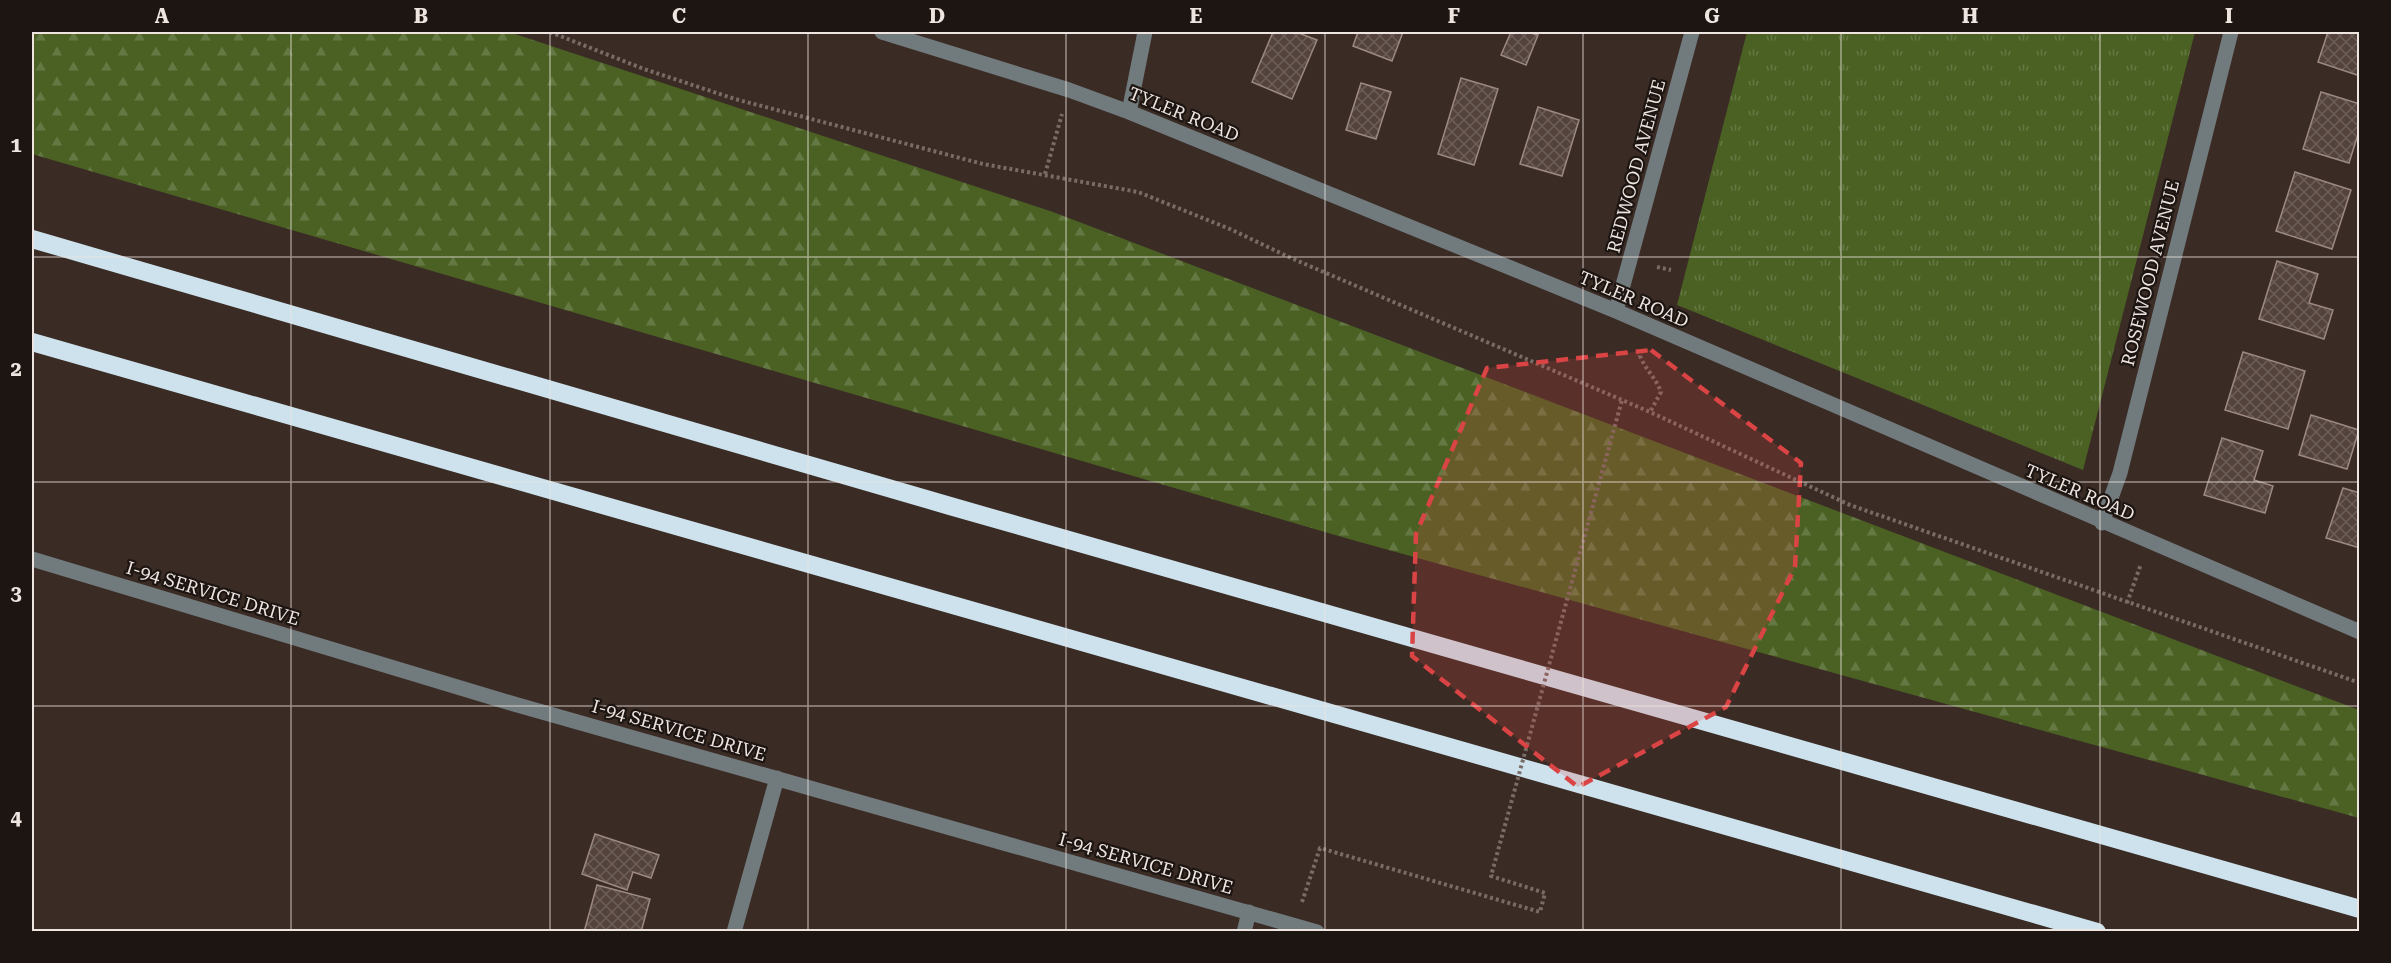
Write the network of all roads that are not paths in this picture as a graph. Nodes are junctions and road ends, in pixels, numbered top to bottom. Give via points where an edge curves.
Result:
1 (882, 32) edge
2 (1145, 32) edge
3 (1692, 32) edge
4 (2231, 32) edge
5 (1130, 112) junction
6 (32, 239) edge
7 (1616, 311) junction
8 (32, 342) edge
9 (2102, 523) junction
10 (32, 559) edge
11 (2360, 632) edge
12 (777, 778) junction
13 (2360, 909) edge
14 (1249, 912) junction
15 (734, 932) edge
16 (1244, 932) edge
17 (1317, 932) edge
18 (2097, 932) edge

1 - 5 street, TYLER ROAD
2 - 5 street
3 - 7 street, REDWOOD AVENUE
4 - 9 street, ROSEWOOD AVENUE via 2120,473
5 - 7 street, TYLER ROAD
6 - 13 highway
7 - 9 street, TYLER ROAD
8 - 18 highway
9 - 11 street, TYLER ROAD
10 - 12 street, I-94 SERVICE DRIVE via 514,704
12 - 14 street, I-94 SERVICE DRIVE
12 - 15 street
14 - 16 street
14 - 17 street, I-94 SERVICE DRIVE

